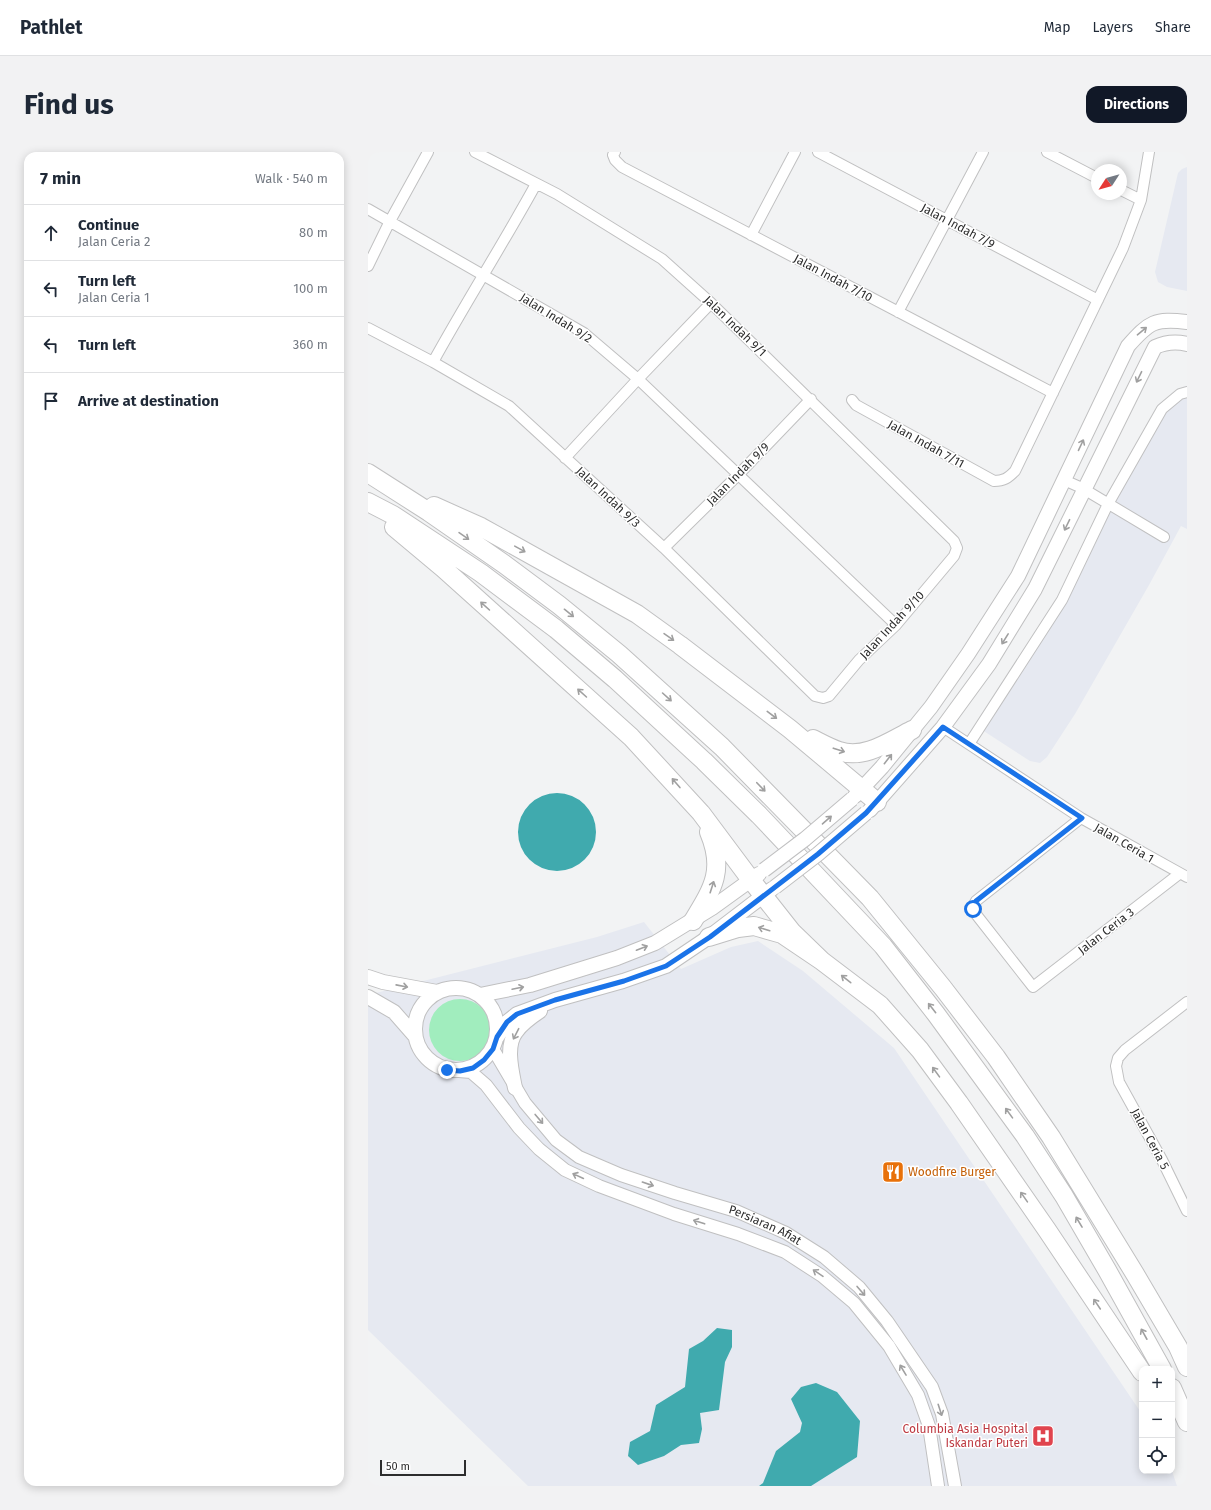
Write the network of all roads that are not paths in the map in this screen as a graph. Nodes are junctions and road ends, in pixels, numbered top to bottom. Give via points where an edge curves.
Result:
1 (428, 152) edge
2 (475, 152) edge
3 (795, 152) edge
4 (818, 152) edge
5 (984, 152) edge
6 (1047, 152) edge
7 (1149, 152) edge
8 (615, 156) edge
9 (1091, 175) edge
10 (536, 184) junction
11 (1127, 193) edge
12 (1141, 200) junction
13 (368, 209) edge
14 (947, 220) junction
15 (390, 221) junction
16 (751, 235) junction
17 (368, 266) edge
18 (484, 275) junction
19 (1098, 300) junction
20 (711, 303) junction
21 (898, 312) junction
22 (1187, 322) edge
23 (368, 328) edge
24 (1187, 344) edge
25 (433, 362) junction
26 (638, 379) junction
27 (1187, 392) edge
28 (1053, 393) junction
29 (811, 399) junction
30 (852, 400) dead end
31 (565, 458) junction
32 (368, 473) edge
33 (739, 474) junction
34 (1064, 480) junction
35 (1084, 490) junction
36 (396, 491) junction
37 (368, 502) edge
38 (1108, 504) junction
39 (1164, 537) dead end
40 (664, 548) junction
41 (957, 548) joint
42 (896, 625) junction
43 (823, 698) joint
44 (943, 727) junction
45 (790, 729) junction
46 (912, 730) junction
47 (969, 744) junction
48 (857, 794) junction
49 (872, 808) junction
50 (701, 813) junction
51 (1082, 818) junction
52 (757, 875) junction
53 (1183, 876) edge
54 (769, 891) junction
55 (693, 921) junction
56 (710, 937) junction
57 (822, 961) junction
58 (368, 978) edge
59 (437, 992) junction
60 (480, 995) junction
61 (368, 997) edge
62 (555, 1000) junction
63 (1187, 1002) edge
64 (415, 1036) junction
65 (495, 1043) junction
66 (460, 1071) junction
67 (515, 1088) junction
68 (568, 1149) junction
69 (556, 1162) junction
70 (1187, 1211) edge
71 (1160, 1366) edge
72 (1187, 1367) edge
73 (1139, 1368) edge
74 (932, 1387) junction
75 (918, 1395) junction
76 (1175, 1395) edge
77 (1175, 1417) edge
78 (1187, 1422) edge
79 (1187, 1432) edge
80 (938, 1486) edge
81 (954, 1486) edge

1 - 15 street
2 - 10 street, Jalan Indah 9/1
3 - 16 street
4 - 14 street, Jalan Indah 7/9
5 - 14 street
6 - 9 street
7 - 12 street
8 - 16 street, Jalan Indah 7/10 via 622,168
10 - 18 street
10 - 20 street, Jalan Indah 9/1 via 557,194 662,259
11 - 12 street
12 - 19 street via 1123,248
13 - 15 street, Jalan Indah 9/2
14 - 19 street, Jalan Indah 7/9
14 - 21 street
15 - 17 street
15 - 18 street, Jalan Indah 9/2
16 - 21 street, Jalan Indah 7/10
18 - 25 street via 457,317
18 - 26 street, Jalan Indah 9/2 via 584,333
19 - 28 street
20 - 26 street
20 - 29 street, Jalan Indah 9/1
21 - 28 street, Jalan Indah 7/10
34 -> 22 main road via 1128,346 1142,330 1152,324 1165,320
23 - 25 street, Jalan Indah 9/3
24 -> 35 main road via 1178,341 1155,347
25 - 31 street, Jalan Indah 9/3 via 509,406
26 - 31 street
26 - 33 street, Jalan Indah 9/2
27 - 38 street via 1180,394 1162,409
28 - 30 street, Jalan Indah 7/11 via 1015,471 1003,481 994,481 986,477 856,405
29 - 33 street, Jalan Indah 9/9
29 - 41 street, Jalan Indah 9/1 via 954,541
31 - 40 street, Jalan Indah 9/3
32 - 36 highway
33 - 40 street, Jalan Indah 9/9
33 - 42 street, Jalan Indah 9/2
34 - 35 street
34 - 46 main road via 1018,576 948,683
35 - 38 street
35 -> 44 main road via 1035,590 989,664
36 -> 45 highway via 482,527 637,614
36 -> 72 highway via 504,564 619,654 722,747 870,898 996,1057 1051,1137 1147,1294
50 -> 37 highway via 631,737
71 -> 37 highway via 1108,1270 1025,1136 883,946 759,815 615,679 481,573 393,515
38 - 39 street
38 - 47 street via 1062,600
40 - 43 street, Jalan Indah 9/3 via 815,696
41 - 42 street, Jalan Indah 9/10 via 954,556
42 - 43 street, Jalan Indah 9/10 via 859,660 829,696
44 - 47 street, Jalan Ceria 1
44 - 49 main road
45 -> 46 highway via 840,751 859,754
45 - 48 highway
48 -> 46 main road
47 - 51 street, Jalan Ceria 1
48 - 49 highway
52 -> 48 main road, bridge via 805,839
49 - 54 main road, bridge
50 - 52 highway
55 -> 50 highway via 710,894 716,874 716,848
51 - 53 street, Jalan Ceria 1
51 - 53 street, Jalan Ceria 3 via 976,901 973,906 975,913 1033,987
52 - 54 highway
52 - 55 main road
54 - 56 main road
54 - 57 highway via 792,932
60 -> 55 main road via 530,985 617,958 655,943
57 -> 56 highway via 782,934 754,926
56 - 62 main road via 666,966 624,981
73 -> 57 highway via 960,1103 920,1050 880,1005
58 -> 59 main road
59 - 60 main road via 459,988
59 - 64 main road via 426,1000 419,1011 415,1023
60 - 65 main road via 494,1014 497,1025
61 - 64 main road via 394,1012
62 - 65 main road via 517,1014 507,1022
62 -> 67 main road via 526,1021 515,1033 510,1060
63 - 70 street, Jalan Ceria 5 via 1125,1050 1118,1058 1116,1066 1119,1082
64 - 66 main road via 426,1058 436,1066
65 - 66 main road via 484,1060 473,1068
65 - 67 street, Persiaran Afiat
66 - 69 street, Persiaran Afiat via 471,1072 486,1085 519,1128
67 -> 68 street, Persiaran Afiat via 556,1140
68 - 69 street
68 -> 74 street, Persiaran Afiat via 579,1157 621,1175 736,1212 786,1233 824,1257 859,1287 887,1321
75 -> 69 street, Persiaran Afiat via 889,1346 854,1303 816,1272 785,1252 599,1186 565,1170
74 - 75 street
74 -> 81 street, Persiaran Afiat via 942,1414
75 - 80 street, Persiaran Afiat via 929,1426
76 - 78 highway
77 - 79 highway

